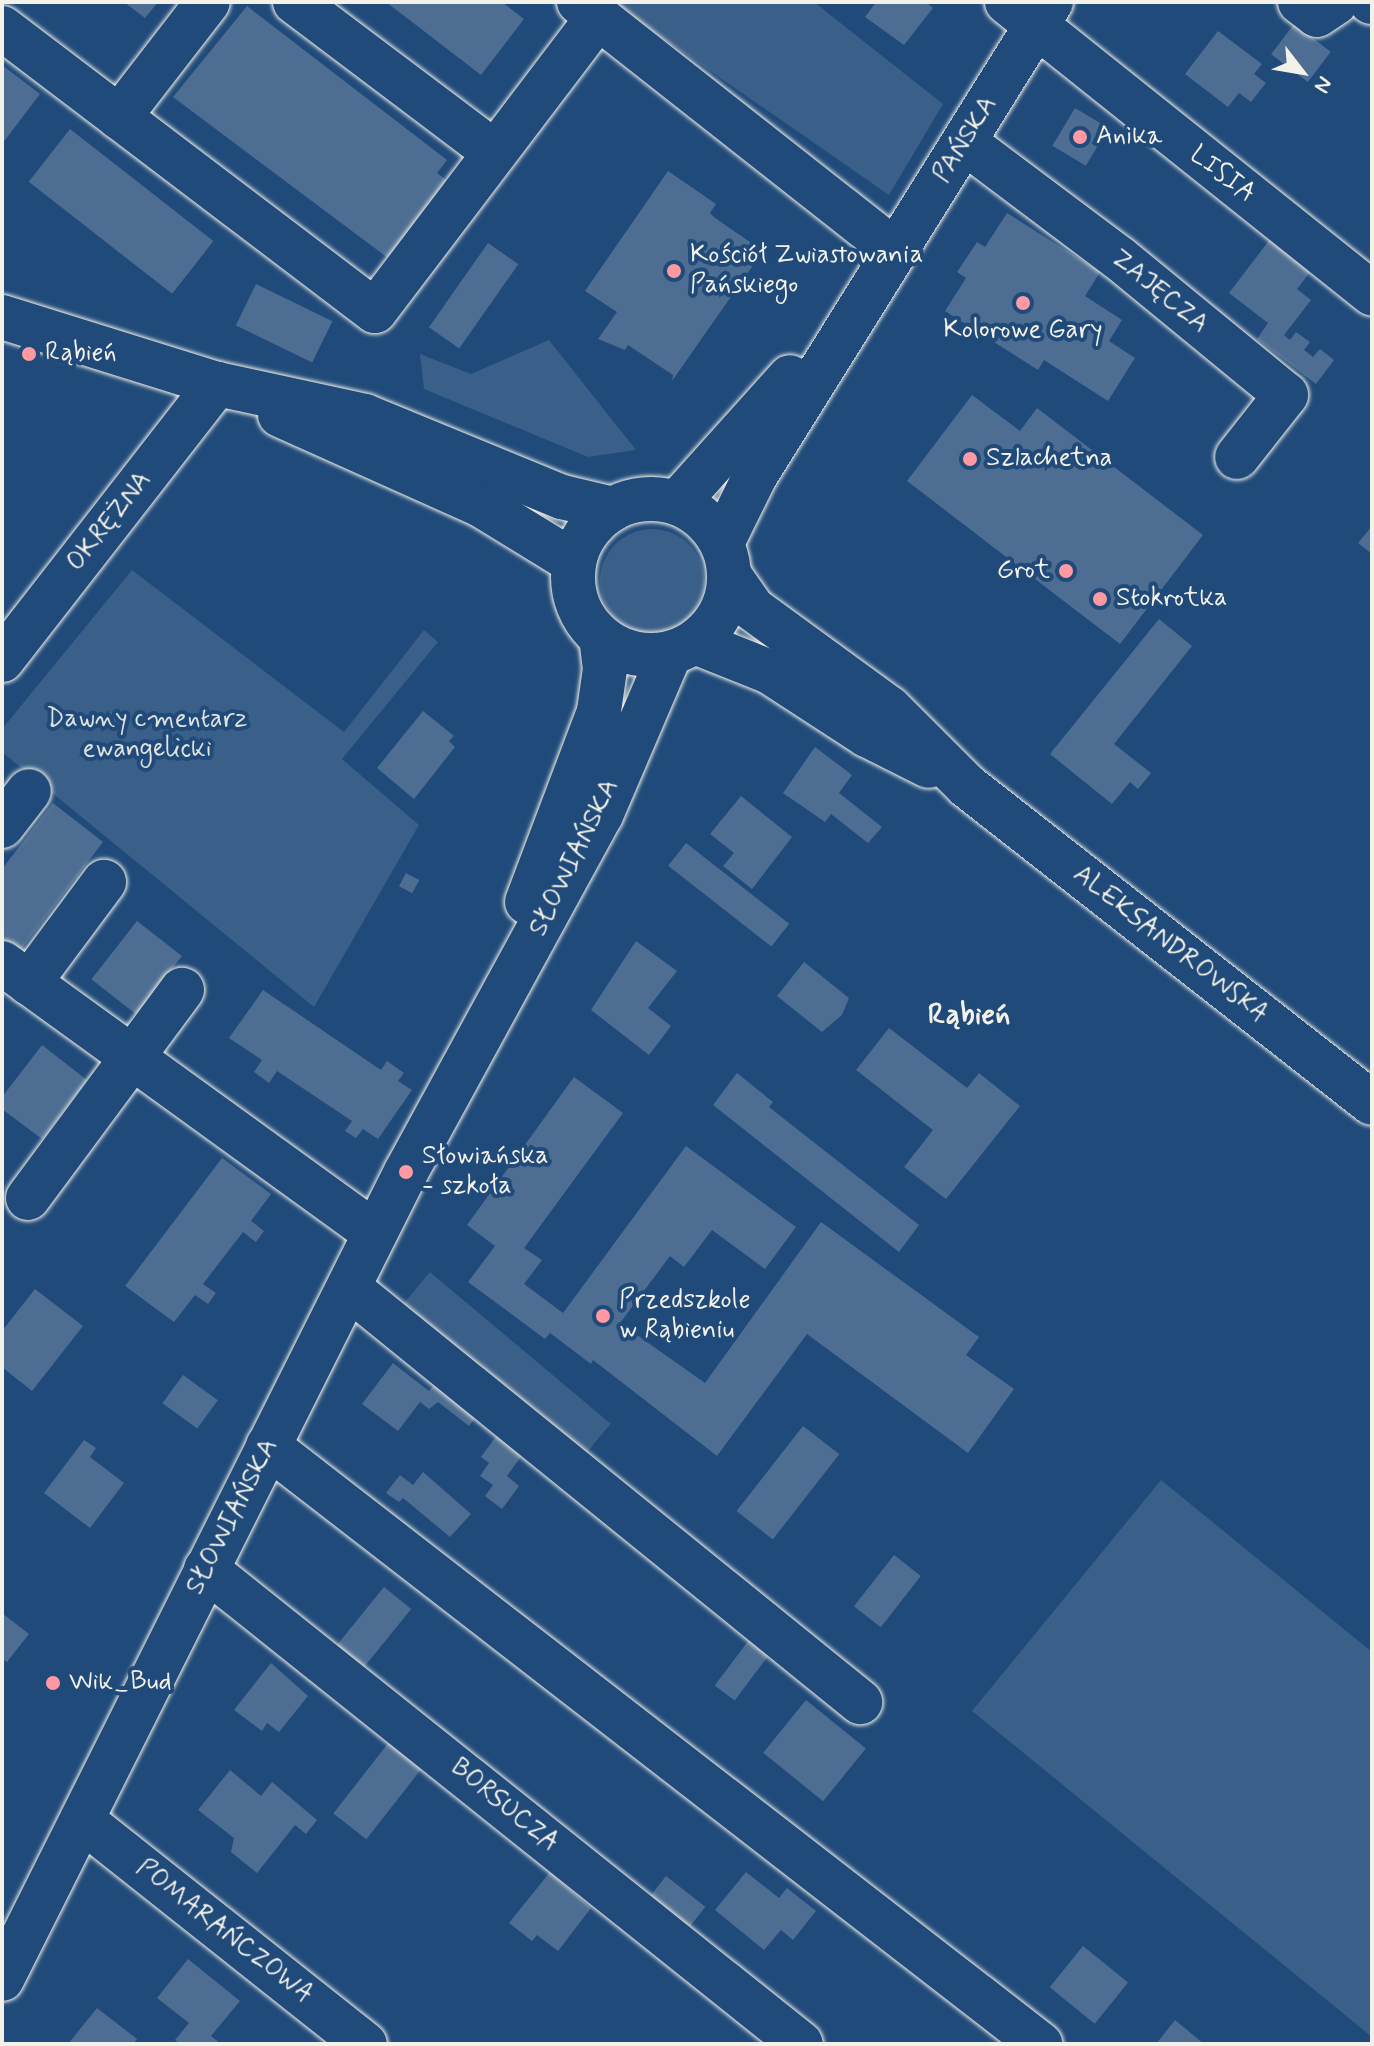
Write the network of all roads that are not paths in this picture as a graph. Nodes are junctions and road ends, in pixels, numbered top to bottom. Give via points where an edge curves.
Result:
1 (208, 2) edge
2 (295, 2) edge
3 (1300, 2) edge
4 (1336, 2) edge
5 (588, 10) edge
6 (1031, 10) edge
7 (2, 28) edge
8 (119, 117) junction
9 (967, 144) junction
10 (494, 152) junction
11 (886, 262) junction
12 (1372, 293) edge
13 (2, 317) edge
14 (217, 384) junction
15 (1237, 457) dead end
16 (677, 503) junction
17 (613, 509) junction
18 (726, 560) junction
19 (574, 562) junction
20 (601, 638) junction
21 (683, 648) junction
22 (2, 660) edge
23 (967, 786) junction
24 (29, 791) dead end
25 (2, 826) edge
26 (104, 882) dead end
27 (16, 973) edge
28 (182, 990) dead end
29 (467, 1056) junction
30 (131, 1060) junction
31 (1372, 1103) edge
32 (28, 1198) dead end
33 (375, 1233) junction
34 (349, 1288) junction
35 (268, 1446) junction
36 (206, 1569) junction
37 (860, 1702) dead end
38 (82, 1820) junction
39 (2, 1979) edge
40 (365, 2044) edge
41 (801, 2044) edge
42 (1040, 2044) edge

1 - 8 street
2 - 10 street
3 - 4 street via 1317,15
5 - 10 street
5 - 11 street
6 - 9 street, PAŃSKA
6 - 12 street, LISIA
7 - 8 street
8 - 10 street via 375,311
9 - 11 street, PAŃSKA
9 - 15 street, ZAJĘCZA via 1119,258 1286,395
11 - 16 street, PAŃSKA
11 - 18 street, PAŃSKA via 741,499
13 - 14 street
14 - 17 street via 365,416 562,497
14 - 19 street via 503,515
14 - 22 street, OKRĘŻNA
16 - 17 street via 633,500
16 - 18 street via 704,519
17 - 19 street via 587,531
18 - 21 street via 723,609
18 - 23 street, ALEKSANDROWSKA via 753,609 889,708
19 - 20 street via 579,609
20 - 21 street via 641,656
20 - 29 street, SŁOWIAŃSKA via 605,669 599,711
21 - 23 street, ALEKSANDROWSKA via 770,672 867,735
21 - 29 street, SŁOWIAŃSKA via 594,828
23 - 31 street, ALEKSANDROWSKA
24 - 25 street
26 - 27 street
27 - 30 street
28 - 30 street
29 - 33 street, SŁOWIAŃSKA
30 - 32 street
30 - 33 street
33 - 34 street, SŁOWIAŃSKA
34 - 35 street, SŁOWIAŃSKA
34 - 37 street
35 - 36 street, SŁOWIAŃSKA
35 - 42 street
36 - 38 street, SŁOWIAŃSKA
36 - 41 street, BORSUCZA
38 - 39 street, SŁOWIAŃSKA
38 - 40 street, POMARAŃCZOWA

